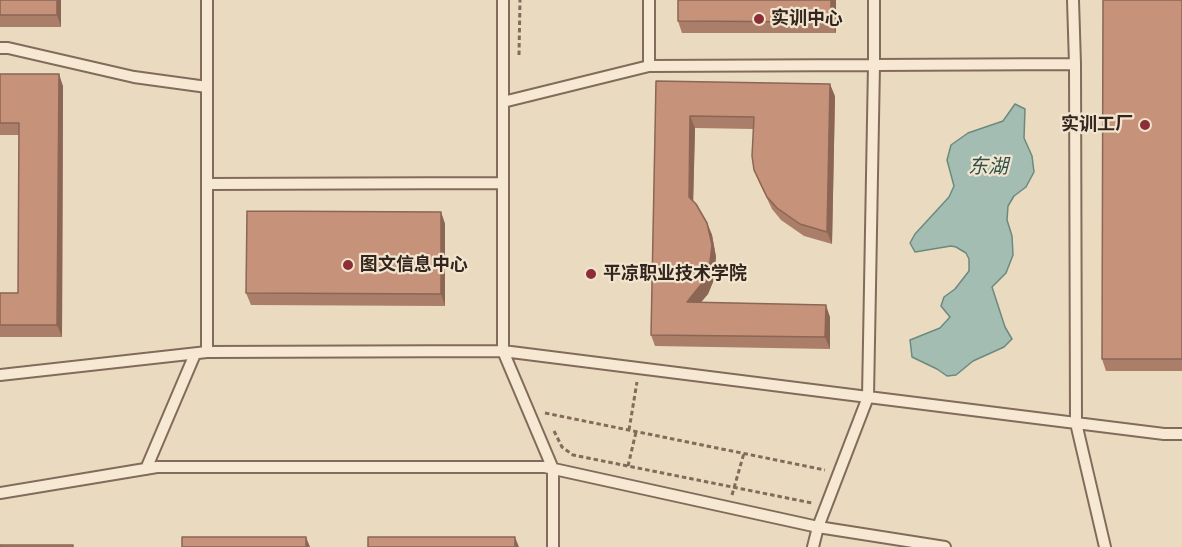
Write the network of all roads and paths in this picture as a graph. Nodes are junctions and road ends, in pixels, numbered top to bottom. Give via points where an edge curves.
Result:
1 (207, 0) edge
2 (503, 0) edge
3 (520, 0) edge
4 (650, 0) edge
5 (874, 0) edge
6 (1073, 0) edge
7 (0, 48) edge
8 (1076, 64) junction
9 (874, 65) junction
10 (519, 66) dead end
11 (650, 66) junction
12 (207, 87) junction
13 (503, 102) junction
14 (503, 183) junction
15 (207, 184) junction
16 (503, 351) junction
17 (207, 352) junction
18 (195, 354) junction
19 (640, 368) junction
20 (0, 375) edge
21 (868, 397) junction
22 (549, 421) dead end
23 (1076, 423) junction
24 (554, 430) dead end
25 (629, 430) junction
26 (636, 432) junction
27 (1182, 434) edge
28 (744, 453) junction
29 (628, 466) junction
30 (146, 469) junction
31 (553, 469) junction
32 (839, 473) junction
33 (734, 487) junction
34 (0, 493) edge
35 (826, 506) junction
36 (728, 507) junction
37 (818, 527) junction
38 (553, 547) edge
39 (813, 547) edge
40 (945, 547) edge
41 (1105, 547) edge

1 - 12 lane
2 - 13 lane
3 - 10 path
4 - 11 lane
5 - 9 lane
6 - 8 lane
7 - 12 lane via 134,77
8 - 9 lane
8 - 23 lane
9 - 11 lane
9 - 21 lane
11 - 13 lane
12 - 15 lane
13 - 14 lane
14 - 15 lane
14 - 16 lane
15 - 17 lane
16 - 17 lane
16 - 19 lane
16 - 31 lane
17 - 18 lane
18 - 20 lane
18 - 30 lane
19 - 21 lane
19 - 25 path
21 - 23 lane
21 - 32 lane
22 - 25 path via 545,413
23 - 27 lane
23 - 41 lane
24 - 29 path via 562,447 573,455
25 - 26 path
26 - 28 path
26 - 29 path
28 - 32 path
28 - 33 path
29 - 33 path
30 - 31 lane
30 - 34 lane
31 - 36 lane
31 - 38 lane
32 - 35 lane
33 - 35 path
33 - 36 path
35 - 37 lane
36 - 37 lane
37 - 39 lane
37 - 40 lane

